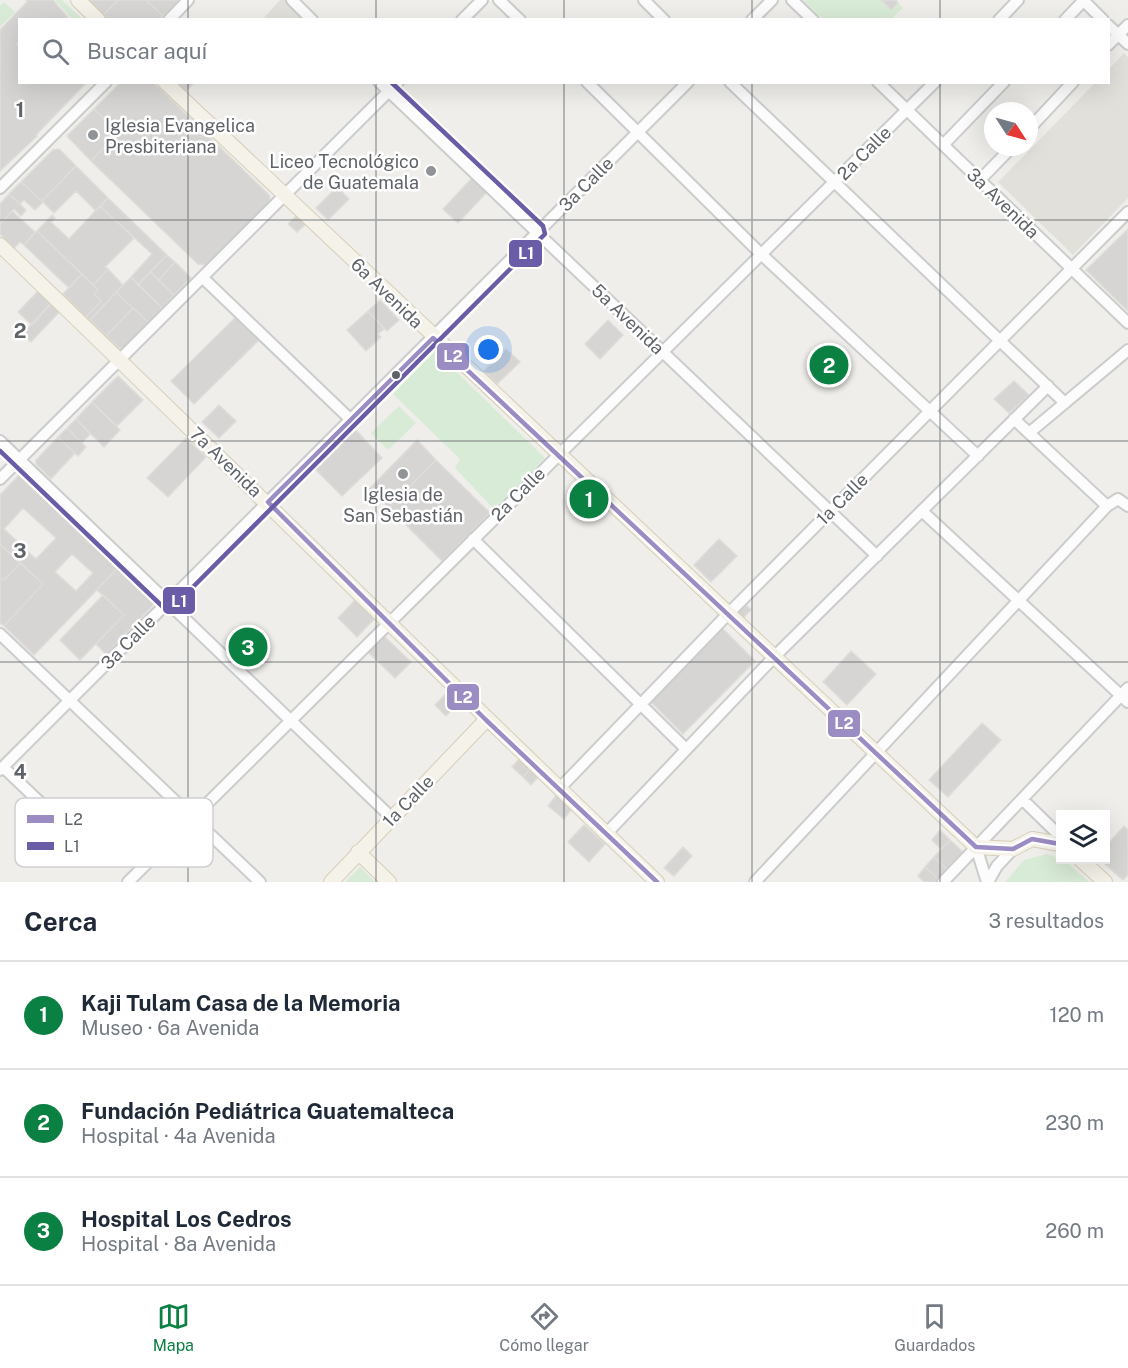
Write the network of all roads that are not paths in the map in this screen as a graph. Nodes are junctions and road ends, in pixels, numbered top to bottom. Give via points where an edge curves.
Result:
1 (78, 0) edge
2 (188, 0) edge
3 (292, 0) edge
4 (482, 0) edge
5 (499, 0) edge
6 (644, 0) edge
7 (772, 0) edge
8 (792, 0) edge
9 (1018, 0) edge
10 (1083, 0) edge
11 (96, 18) edge
12 (171, 18) edge
13 (310, 18) edge
14 (464, 18) edge
15 (518, 18) edge
16 (662, 18) edge
17 (754, 18) edge
18 (811, 18) edge
19 (1001, 18) edge
20 (1067, 18) edge
21 (1101, 18) edge
22 (1128, 25) edge
23 (1110, 27) edge
24 (1119, 35) junction
25 (1110, 43) edge
26 (1128, 44) edge
27 (104, 84) edge
28 (167, 84) edge
29 (381, 84) edge
30 (396, 84) edge
31 (589, 84) edge
32 (686, 84) edge
33 (732, 84) edge
34 (880, 84) edge
35 (933, 84) edge
36 (1002, 84) edge
37 (1071, 84) edge
38 (389, 92) junction
39 (907, 110) junction
40 (1038, 119) edge
41 (639, 132) junction
42 (943, 145) junction
43 (1003, 156) edge
44 (980, 180) junction
45 (834, 182) junction
46 (0, 188) edge
47 (285, 195) junction
48 (1128, 212) edge
49 (538, 231) junction
50 (0, 245) edge
51 (761, 254) junction
52 (1072, 269) junction
53 (203, 278) junction
54 (1128, 323) edge
55 (433, 338) junction
56 (1000, 340) junction
57 (1128, 350) edge
58 (662, 351) junction
59 (121, 360) junction
60 (1048, 386) junction
61 (1065, 403) junction
62 (928, 412) junction
63 (1014, 419) junction
64 (351, 420) junction
65 (1029, 433) junction
66 (0, 441) edge
67 (558, 454) junction
68 (978, 456) junction
69 (20, 460) junction
70 (0, 478) edge
71 (268, 502) junction
72 (1125, 503) edge
73 (1107, 506) junction
74 (922, 511) junction
75 (830, 512) junction
76 (473, 538) junction
77 (877, 556) junction
78 (1019, 600) junction
79 (168, 602) junction
80 (728, 614) junction
81 (388, 623) junction
82 (0, 634) edge
83 (775, 656) junction
84 (1126, 695) edge
85 (70, 700) junction
86 (640, 704) junction
87 (290, 720) junction
88 (486, 720) junction
89 (685, 748) junction
90 (875, 751) junction
91 (1, 769) edge
92 (559, 789) junction
93 (33, 798) edge
94 (173, 798) edge
95 (212, 798) edge
96 (1022, 799) junction
97 (392, 818) junction
98 (1056, 832) edge
99 (606, 834) junction
100 (213, 836) edge
101 (1056, 843) edge
102 (976, 847) junction
103 (1013, 849) junction
104 (358, 852) junction
105 (1085, 864) edge
106 (143, 867) edge
107 (128, 882) edge
108 (260, 882) edge
109 (331, 882) edge
110 (389, 882) edge
111 (657, 882) edge
112 (755, 882) edge
113 (943, 882) edge
114 (987, 882) edge
115 (1105, 882) edge

1 - 11 main road
2 - 12 street
3 - 13 street
4 - 14 street
5 - 15 street
6 - 16 street
7 - 17 street
8 - 18 street
9 - 19 street
10 - 20 street
10 - 21 street
22 - 24 street
23 - 24 street
24 - 25 street
24 - 26 street
27 - 46 street
28 - 47 main road, 6a Avenida
29 - 38 street, 5a Avenida
30 - 38 street
31 - 41 street
32 - 41 street, 3a Calle
33 - 45 street
34 - 39 street, 3a Avenida
35 - 39 street, 2a Calle
36 - 42 street
37 - 40 street
38 - 47 street
38 - 49 street, 5a Avenida
39 - 42 street, 3a Avenida
39 - 45 street, 2a Calle
41 - 49 street, 3a Calle
41 - 51 street
42 - 44 street, 3a Avenida
43 - 44 street
44 - 52 street, 3a Avenida
45 - 51 street, 2a Calle
45 - 56 street
47 - 53 street
47 - 55 main road, 6a Avenida
48 - 52 street, 1a Calle
49 - 55 street, 3a Calle
49 - 58 street, 5a Avenida
50 - 59 main road, 7a Avenida
51 - 58 street, 2a Calle
51 - 62 street
52 - 54 street, 3a Avenida
52 - 56 street, 1a Calle
53 - 59 street
53 - 64 street
55 - 64 street, 3a Calle
55 - 67 main road, 6a Avenida
56 - 60 street
56 - 62 street, 1a Calle
57 - 61 street
58 - 67 street, 2a Calle
58 - 75 street, 5a Avenida
59 - 69 street
59 - 71 main road, 7a Avenida
60 - 61 street
60 - 63 street
61 - 65 street
62 - 68 street
62 - 75 street, 1a Calle
63 - 65 street
63 - 68 street
64 - 71 street, 3a Calle
65 - 73 street
66 - 69 street
67 - 76 street, 2a Calle
67 - 80 main road, 6a Avenida
68 - 74 street
69 - 70 street
69 - 79 street
71 - 79 street, 3a Calle
71 - 81 main road, 7a Avenida
72 - 73 street via 1118,498
73 - 78 street
74 - 77 street
74 - 78 street
75 - 77 street, 5a Avenida
75 - 80 street, 1a Calle
76 - 81 street, 2a Calle
76 - 86 street
77 - 83 street
78 - 84 street
78 - 90 street
79 - 85 street, 3a Calle
79 - 87 street
80 - 83 main road, 6a Avenida
80 - 86 street, 1a Calle
81 - 87 street, 2a Calle
81 - 88 main road, 7a Avenida
82 - 85 street
83 - 89 street
83 - 90 main road, 6a Avenida
84 - 96 street
85 - 91 street, 3a Calle
85 - 94 street
86 - 89 street
86 - 92 street, 1a Calle
87 - 95 street, 2a Calle
87 - 97 street
88 - 92 main road, 7a Avenida
88 - 97 main road, 1a Calle
89 - 99 street
90 - 102 main road, 6a Avenida
90 - 112 street
91 - 93 street
92 - 99 main road, 7a Avenida
96 - 98 street
96 - 102 street
97 - 104 main road, 1a Calle
99 - 111 main road, 7a Avenida
100 - 108 street
101 - 103 main road via 1032,839
102 - 103 main road
102 - 113 street
102 - 114 street
103 - 114 street
104 - 109 main road, 1a Calle
104 - 110 main road
105 - 115 main road
106 - 107 street, 2a Calle

